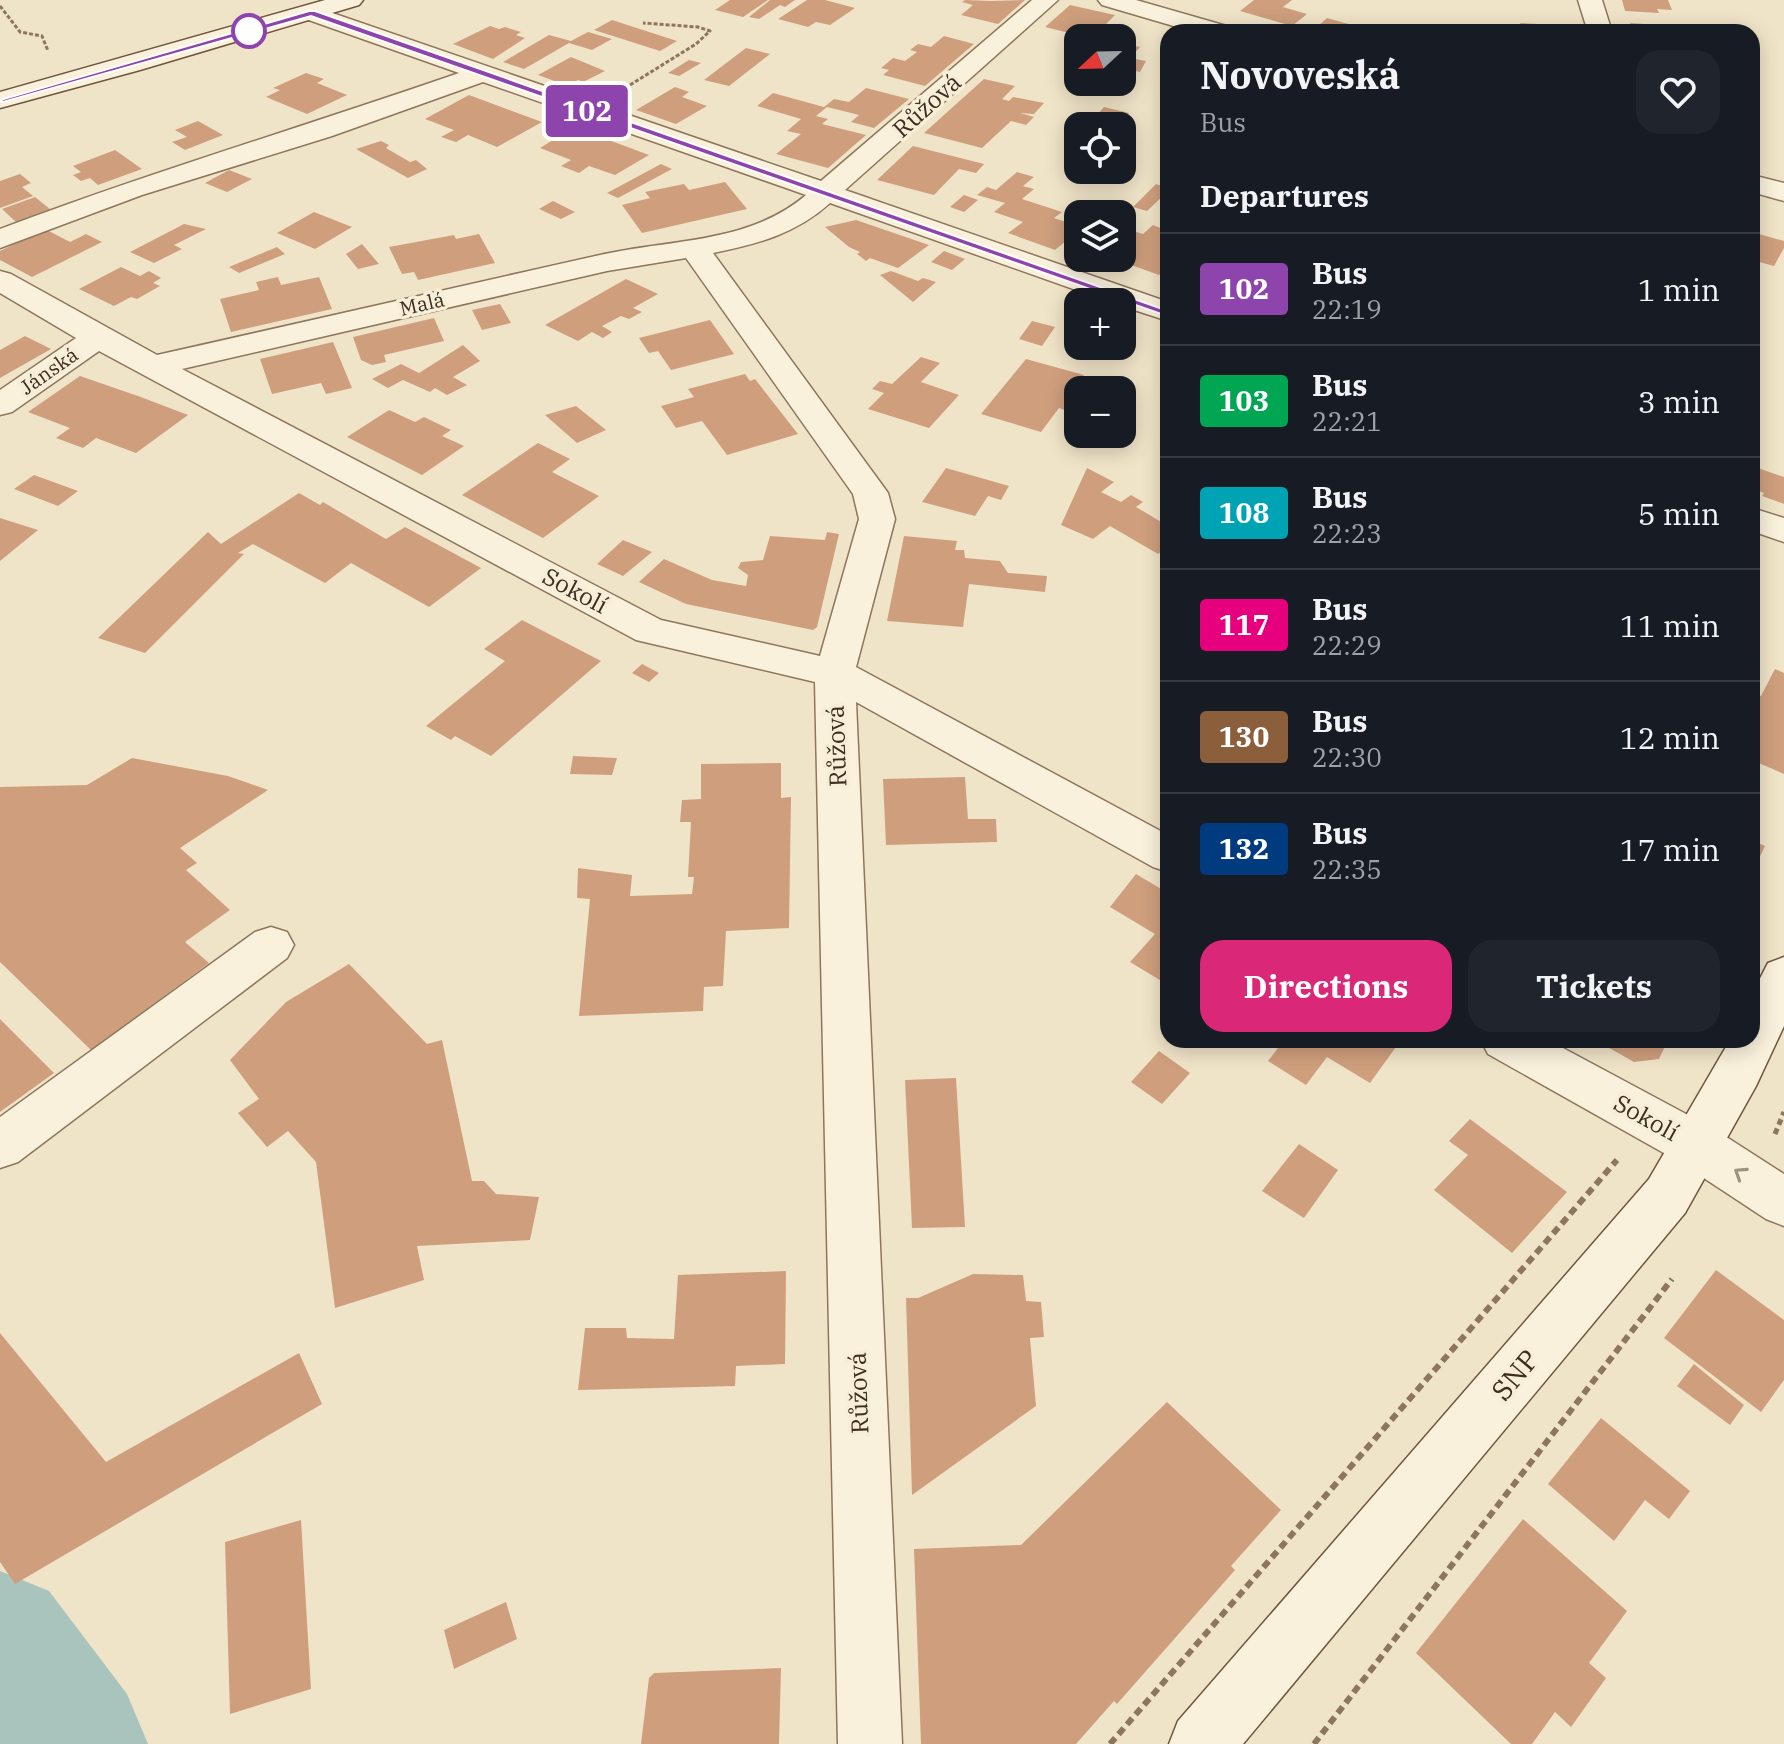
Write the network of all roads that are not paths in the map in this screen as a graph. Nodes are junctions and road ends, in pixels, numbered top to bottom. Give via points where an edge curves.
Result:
1 (351, 0) edge
2 (1046, 0) edge
3 (1110, 0) edge
4 (1590, 0) edge
5 (312, 13) junction
6 (1193, 24) edge
7 (1598, 24) edge
8 (483, 73) junction
9 (0, 100) edge
10 (1760, 185) edge
11 (1784, 192) edge
12 (828, 193) junction
13 (0, 239) edge
14 (694, 248) junction
15 (0, 280) edge
16 (1160, 309) edge
17 (98, 337) junction
18 (152, 366) junction
19 (0, 405) edge
20 (1760, 522) edge
21 (1784, 530) edge
22 (835, 673) junction
23 (1160, 851) edge
24 (271, 945) dead end
25 (1784, 976) edge
26 (1760, 1027) edge
27 (1520, 1048) edge
28 (1750, 1048) edge
29 (1696, 1145) junction
30 (0, 1146) edge
31 (1784, 1202) edge
32 (870, 1744) edge
33 (1201, 1744) edge

1 - 5 street
2 - 12 street, Růžová
3 - 6 street
4 - 7 street
5 - 8 street
5 - 9 street
8 - 12 street
8 - 13 street via 132,189
10 - 11 street
12 - 14 street, Růžová via 801,214 754,236
12 - 16 street
14 - 18 street, Malá via 593,265
14 - 22 street, Růžová via 870,493 877,519
15 - 17 street, Sokolí
17 - 18 street, Sokolí
17 - 19 street, Jánská
18 - 22 street, Sokolí via 650,631
20 - 21 street
22 - 23 street, Sokolí
22 - 32 street, Růžová
24 - 30 street
25 - 26 street, SNP
27 - 29 street, Sokolí
28 - 29 street, SNP
31 -> 29 street, Sokolí
29 - 33 street, SNP via 1667,1196

